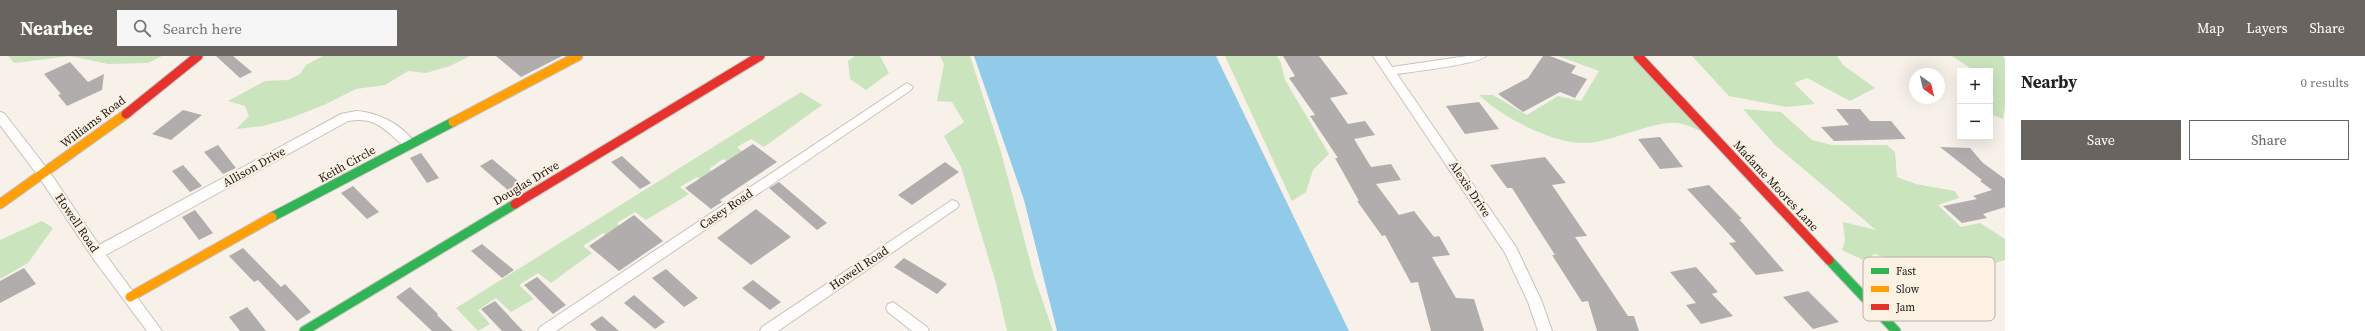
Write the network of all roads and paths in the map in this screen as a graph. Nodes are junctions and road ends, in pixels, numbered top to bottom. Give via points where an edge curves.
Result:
1 (198, 56) edge
2 (578, 56) edge
3 (760, 56) edge
4 (1379, 56) edge
5 (1480, 56) edge
6 (1638, 56) edge
7 (1390, 71) junction
8 (907, 87) dead end
9 (0, 116) edge
10 (409, 144) junction
11 (44, 174) junction
12 (0, 204) edge
13 (952, 205) dead end
14 (97, 253) junction
15 (1863, 296) edge
16 (130, 297) junction
17 (893, 308) dead end
18 (1887, 321) edge
19 (155, 331) edge
20 (304, 331) edge
21 (545, 331) edge
22 (767, 331) edge
23 (922, 331) edge
24 (1545, 331) edge
25 (1896, 331) edge

1 - 11 street, Williams Road via 113,124
2 - 10 street, Keith Circle
3 - 20 street, Douglas Drive
4 - 7 street, Alexis Drive
5 - 7 street
6 - 15 street, Madame Moores Lane
7 - 24 street, Alexis Drive via 1511,251 1535,302
8 - 21 street, Casey Road
9 - 11 street, Howell Road
10 - 14 street, Allison Drive via 377,117 358,114 345,117
10 - 16 street, Keith Circle
11 - 12 street, Williams Road
11 - 14 street, Howell Road
13 - 22 street, Howell Road
14 - 16 street, Howell Road
16 - 19 street, Howell Road
17 - 23 street
18 - 25 street, Madame Moores Lane

